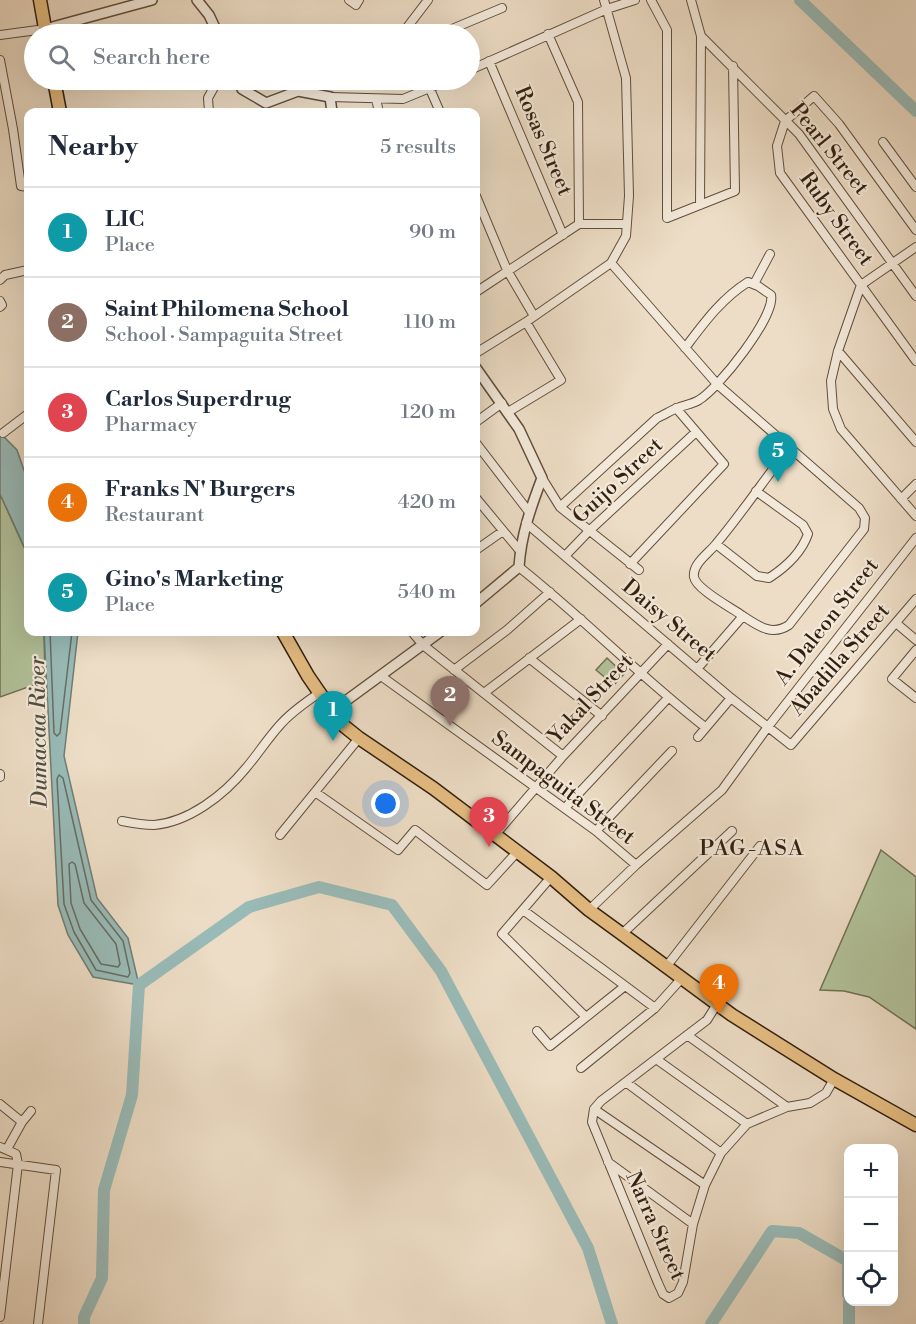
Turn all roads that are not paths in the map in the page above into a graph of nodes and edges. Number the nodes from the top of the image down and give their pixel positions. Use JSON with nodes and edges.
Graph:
{"nodes":[{"id":1,"x":40,"y":0,"type":"edge"},
{"id":2,"x":152,"y":0,"type":"edge"},
{"id":3,"x":196,"y":0,"type":"edge"},
{"id":4,"x":350,"y":0,"type":"edge"},
{"id":5,"x":359,"y":0,"type":"edge"},
{"id":6,"x":428,"y":0,"type":"edge"},
{"id":7,"x":604,"y":0,"type":"edge"},
{"id":8,"x":635,"y":0,"type":"edge"},
{"id":9,"x":651,"y":0,"type":"edge"},
{"id":10,"x":691,"y":0,"type":"edge"},
{"id":11,"x":502,"y":8,"type":"dead end"},
{"id":12,"x":607,"y":9,"type":"junction"},
{"id":13,"x":44,"y":24,"type":"edge"},
{"id":14,"x":72,"y":24,"type":"edge"},
{"id":15,"x":213,"y":24,"type":"edge"},
{"id":16,"x":410,"y":24,"type":"edge"},
{"id":17,"x":464,"y":24,"type":"edge"},
{"id":18,"x":24,"y":33,"type":"edge"},
{"id":19,"x":548,"y":34,"type":"junction"},
{"id":20,"x":0,"y":35,"type":"edge"},
{"id":21,"x":701,"y":36,"type":"junction"},
{"id":22,"x":0,"y":60,"type":"edge"},
{"id":23,"x":489,"y":61,"type":"junction"},
{"id":24,"x":480,"y":65,"type":"edge"},
{"id":25,"x":733,"y":66,"type":"junction"},
{"id":26,"x":56,"y":90,"type":"edge"},
{"id":27,"x":212,"y":90,"type":"edge"},
{"id":28,"x":244,"y":90,"type":"edge"},
{"id":29,"x":425,"y":90,"type":"edge"},
{"id":30,"x":431,"y":90,"type":"edge"},
{"id":31,"x":330,"y":97,"type":"junction"},
{"id":32,"x":375,"y":99,"type":"junction"},
{"id":33,"x":59,"y":108,"type":"edge"},
{"id":34,"x":209,"y":108,"type":"edge"},
{"id":35,"x":265,"y":108,"type":"edge"},
{"id":36,"x":331,"y":108,"type":"edge"},
{"id":37,"x":378,"y":108,"type":"edge"},
{"id":38,"x":438,"y":108,"type":"edge"},
{"id":39,"x":785,"y":121,"type":"junction"},
{"id":40,"x":884,"y":142,"type":"dead end"},
{"id":41,"x":24,"y":186,"type":"edge"},
{"id":42,"x":916,"y":187,"type":"edge"},
{"id":43,"x":700,"y":205,"type":"junction"},
{"id":44,"x":480,"y":206,"type":"edge"},
{"id":45,"x":579,"y":224,"type":"junction"},
{"id":46,"x":627,"y":224,"type":"junction"},
{"id":47,"x":916,"y":230,"type":"edge"},
{"id":48,"x":563,"y":235,"type":"junction"},
{"id":49,"x":916,"y":247,"type":"edge"},
{"id":50,"x":770,"y":254,"type":"dead end"},
{"id":51,"x":611,"y":263,"type":"junction"},
{"id":52,"x":892,"y":263,"type":"junction"},
{"id":53,"x":507,"y":270,"type":"junction"},
{"id":54,"x":24,"y":271,"type":"edge"},
{"id":55,"x":0,"y":280,"type":"edge"},
{"id":56,"x":754,"y":284,"type":"junction"},
{"id":57,"x":861,"y":285,"type":"junction"},
{"id":58,"x":480,"y":289,"type":"edge"},
{"id":59,"x":916,"y":296,"type":"edge"},
{"id":60,"x":0,"y":301,"type":"edge"},
{"id":61,"x":0,"y":307,"type":"edge"},
{"id":62,"x":534,"y":316,"type":"junction"},
{"id":63,"x":526,"y":322,"type":"junction"},
{"id":64,"x":686,"y":348,"type":"junction"},
{"id":65,"x":480,"y":351,"type":"edge"},
{"id":66,"x":838,"y":351,"type":"junction"},
{"id":67,"x":916,"y":361,"type":"edge"},
{"id":68,"x":480,"y":373,"type":"edge"},
{"id":69,"x":717,"y":384,"type":"junction"},
{"id":70,"x":502,"y":403,"type":"junction"},
{"id":71,"x":676,"y":408,"type":"junction"},
{"id":72,"x":508,"y":412,"type":"junction"},
{"id":73,"x":24,"y":417,"type":"edge"},
{"id":74,"x":480,"y":419,"type":"edge"},
{"id":75,"x":696,"y":432,"type":"junction"},
{"id":76,"x":3,"y":433,"type":"dead end"},
{"id":77,"x":916,"y":442,"type":"edge"},
{"id":78,"x":480,"y":448,"type":"edge"},
{"id":79,"x":789,"y":448,"type":"junction"},
{"id":80,"x":542,"y":478,"type":"junction"},
{"id":81,"x":916,"y":484,"type":"edge"},
{"id":82,"x":756,"y":490,"type":"junction"},
{"id":83,"x":901,"y":499,"type":"junction"},
{"id":84,"x":480,"y":503,"type":"edge"},
{"id":85,"x":560,"y":507,"type":"junction"},
{"id":86,"x":529,"y":512,"type":"junction"},
{"id":87,"x":916,"y":516,"type":"edge"},
{"id":88,"x":526,"y":523,"type":"junction"},
{"id":89,"x":503,"y":531,"type":"junction"},
{"id":90,"x":589,"y":531,"type":"junction"},
{"id":91,"x":916,"y":538,"type":"edge"},
{"id":92,"x":716,"y":544,"type":"junction"},
{"id":93,"x":480,"y":547,"type":"edge"},
{"id":94,"x":520,"y":551,"type":"junction"},
{"id":95,"x":565,"y":556,"type":"junction"},
{"id":96,"x":630,"y":564,"type":"junction"},
{"id":97,"x":519,"y":567,"type":"junction"},
{"id":98,"x":639,"y":570,"type":"dead end"},
{"id":99,"x":550,"y":592,"type":"junction"},
{"id":100,"x":916,"y":599,"type":"edge"},
{"id":101,"x":480,"y":600,"type":"edge"},
{"id":102,"x":743,"y":616,"type":"junction"},
{"id":103,"x":581,"y":619,"type":"junction"},
{"id":104,"x":896,"y":623,"type":"junction"},
{"id":105,"x":284,"y":636,"type":"edge"},
{"id":106,"x":415,"y":636,"type":"edge"},
{"id":107,"x":435,"y":636,"type":"edge"},
{"id":108,"x":916,"y":640,"type":"edge"},
{"id":109,"x":668,"y":644,"type":"junction"},
{"id":110,"x":423,"y":645,"type":"junction"},
{"id":111,"x":916,"y":650,"type":"edge"},
{"id":112,"x":529,"y":658,"type":"junction"},
{"id":113,"x":698,"y":669,"type":"junction"},
{"id":114,"x":454,"y":670,"type":"junction"},
{"id":115,"x":641,"y":672,"type":"junction"},
{"id":116,"x":381,"y":676,"type":"junction"},
{"id":117,"x":319,"y":693,"type":"junction"},
{"id":118,"x":484,"y":693,"type":"junction"},
{"id":119,"x":668,"y":698,"type":"junction"},
{"id":120,"x":731,"y":698,"type":"junction"},
{"id":121,"x":916,"y":698,"type":"edge"},
{"id":122,"x":332,"y":711,"type":"junction"},
{"id":123,"x":602,"y":716,"type":"junction"},
{"id":124,"x":705,"y":727,"type":"junction"},
{"id":125,"x":767,"y":728,"type":"junction"},
{"id":126,"x":698,"y":737,"type":"dead end"},
{"id":127,"x":359,"y":738,"type":"junction"},
{"id":128,"x":790,"y":745,"type":"joint"},
{"id":129,"x":672,"y":751,"type":"dead end"},
{"id":130,"x":563,"y":756,"type":"junction"},
{"id":131,"x":535,"y":788,"type":"junction"},
{"id":132,"x":315,"y":792,"type":"junction"},
{"id":133,"x":565,"y":808,"type":"junction"},
{"id":134,"x":122,"y":821,"type":"dead end"},
{"id":135,"x":596,"y":831,"type":"junction"},
{"id":136,"x":732,"y":831,"type":"dead end"},
{"id":137,"x":280,"y":834,"type":"dead end"},
{"id":138,"x":495,"y":835,"type":"junction"},
{"id":139,"x":760,"y":846,"type":"dead end"},
{"id":140,"x":518,"y":852,"type":"junction"},
{"id":141,"x":636,"y":865,"type":"junction"},
{"id":142,"x":551,"y":877,"type":"junction"},
{"id":143,"x":523,"y":910,"type":"junction"},
{"id":144,"x":589,"y":910,"type":"junction"},
{"id":145,"x":622,"y":934,"type":"junction"},
{"id":146,"x":666,"y":967,"type":"junction"},
{"id":147,"x":682,"y":978,"type":"junction"},
{"id":148,"x":625,"y":986,"type":"junction"},
{"id":149,"x":717,"y":1004,"type":"junction"},
{"id":150,"x":656,"y":1008,"type":"junction"},
{"id":151,"x":586,"y":1017,"type":"junction"},
{"id":152,"x":537,"y":1031,"type":"dead end"},
{"id":153,"x":687,"y":1035,"type":"junction"},
{"id":154,"x":656,"y":1059,"type":"junction"},
{"id":155,"x":581,"y":1068,"type":"dead end"},
{"id":156,"x":834,"y":1080,"type":"junction"},
{"id":157,"x":627,"y":1083,"type":"junction"},
{"id":158,"x":0,"y":1104,"type":"edge"},
{"id":159,"x":787,"y":1107,"type":"junction"},
{"id":160,"x":594,"y":1109,"type":"junction"},
{"id":161,"x":31,"y":1111,"type":"dead end"},
{"id":162,"x":22,"y":1122,"type":"junction"},
{"id":163,"x":747,"y":1124,"type":"junction"},
{"id":164,"x":916,"y":1125,"type":"edge"},
{"id":165,"x":3,"y":1148,"type":"edge"},
{"id":166,"x":721,"y":1153,"type":"junction"},
{"id":167,"x":607,"y":1161,"type":"junction"},
{"id":168,"x":0,"y":1162,"type":"edge"},
{"id":169,"x":18,"y":1164,"type":"junction"},
{"id":170,"x":705,"y":1185,"type":"junction"},
{"id":171,"x":693,"y":1224,"type":"junction"},
{"id":172,"x":1,"y":1297,"type":"edge"},
{"id":173,"x":0,"y":1317,"type":"edge"},
{"id":174,"x":38,"y":1324,"type":"edge"}],
"edges":[{"from":1,"to":13,"type":"main road"},
{"from":2,"to":14,"type":"street"},
{"from":3,"to":15,"type":"street"},
{"from":4,"to":5,"type":"street"},
{"from":6,"to":16,"type":"street"},
{"from":7,"to":12,"type":"street"},
{"from":8,"to":12,"type":"street"},
{"from":9,"to":43,"type":"street"},
{"from":10,"to":21,"type":"street"},
{"from":11,"to":17,"type":"street"},
{"from":12,"to":19,"type":"street"},
{"from":12,"to":46,"type":"street"},
{"from":18,"to":20,"type":"street"},
{"from":19,"to":23,"type":"street"},
{"from":19,"to":45,"type":"street"},
{"from":21,"to":25,"type":"street","name":"Pearl Street"},
{"from":21,"to":43,"type":"street"},
{"from":22,"to":41,"type":"street"},
{"from":23,"to":24,"type":"street"},
{"from":23,"to":48,"type":"street","name":"Rosas Street"},
{"from":25,"to":39,"type":"street","name":"Pearl Street"},
{"from":25,"to":43,"type":"street"},
{"from":26,"to":33,"type":"main road"},
{"from":27,"to":34,"type":"street"},
{"from":28,"to":35,"type":"street"},
{"from":29,"to":32,"type":"street"},
{"from":30,"to":38,"type":"street"},
{"from":31,"to":32,"type":"street"},
{"from":31,"to":35,"type":"street"},
{"from":31,"to":36,"type":"street"},
{"from":32,"to":37,"type":"street"},
{"from":39,"to":47,"type":"street"},
{"from":39,"to":52,"type":"street","name":"Pearl Street"},
{"from":39,"to":57,"type":"street","name":"Ruby Street"},
{"from":40,"to":42,"type":"street"},
{"from":44,"to":53,"type":"street"},
{"from":45,"to":46,"type":"street"},
{"from":45,"to":48,"type":"street"},
{"from":46,"to":51,"type":"street"},
{"from":48,"to":53,"type":"street"},
{"from":49,"to":52,"type":"street"},
{"from":50,"to":56,"type":"street"},
{"from":51,"to":62,"type":"street"},
{"from":51,"to":64,"type":"street"},
{"from":52,"to":57,"type":"street"},
{"from":52,"to":59,"type":"street","name":"Pearl Street"},
{"from":53,"to":58,"type":"street"},
{"from":53,"to":62,"type":"street"},
{"from":54,"to":55,"type":"street"},
{"from":56,"to":64,"type":"street"},
{"from":56,"to":69,"type":"street"},
{"from":57,"to":66,"type":"street"},
{"from":57,"to":67,"type":"street","name":"Ruby Street"},
{"from":60,"to":61,"type":"street"},
{"from":62,"to":63,"type":"street"},
{"from":63,"to":65,"type":"street"},
{"from":63,"to":72,"type":"street"},
{"from":64,"to":69,"type":"street"},
{"from":66,"to":77,"type":"street"},
{"from":66,"to":83,"type":"street"},
{"from":68,"to":70,"type":"street"},
{"from":69,"to":71,"type":"street"},
{"from":69,"to":79,"type":"street"},
{"from":70,"to":72,"type":"street"},
{"from":70,"to":74,"type":"street"},
{"from":71,"to":75,"type":"street"},
{"from":71,"to":85,"type":"street"},
{"from":72,"to":80,"type":"street"},
{"from":73,"to":76,"type":"street"},
{"from":75,"to":90,"type":"street","name":"Guijo Street"},
{"from":75,"to":96,"type":"street"},
{"from":78,"to":86,"type":"street"},
{"from":79,"to":82,"type":"street"},
{"from":79,"to":102,"type":"street"},
{"from":80,"to":85,"type":"street"},
{"from":80,"to":86,"type":"street"},
{"from":81,"to":83,"type":"street"},
{"from":82,"to":92,"type":"street"},
{"from":82,"to":92,"type":"street"},
{"from":83,"to":87,"type":"street"},
{"from":84,"to":89,"type":"street"},
{"from":85,"to":90,"type":"street"},
{"from":86,"to":88,"type":"street"},
{"from":88,"to":94,"type":"street"},
{"from":88,"to":95,"type":"street","name":"Daisy Street"},
{"from":89,"to":93,"type":"street"},
{"from":89,"to":94,"type":"street"},
{"from":90,"to":95,"type":"street","name":"Guijo Street"},
{"from":90,"to":96,"type":"street"},
{"from":91,"to":125,"type":"street","name":"A. Daleon Street"},
{"from":92,"to":102,"type":"street"},
{"from":94,"to":97,"type":"street"},
{"from":95,"to":109,"type":"street","name":"Daisy Street"},
{"from":96,"to":98,"type":"street"},
{"from":97,"to":99,"type":"street"},
{"from":97,"to":101,"type":"street"},
{"from":99,"to":103,"type":"street"},
{"from":99,"to":114,"type":"street"},
{"from":100,"to":104,"type":"street","name":"Abadilla Street"},
{"from":102,"to":113,"type":"street"},
{"from":103,"to":112,"type":"street"},
{"from":103,"to":115,"type":"street"},
{"from":104,"to":108,"type":"street"},
{"from":104,"to":128,"type":"street","name":"Abadilla Street"},
{"from":105,"to":117,"type":"main road"},
{"from":106,"to":110,"type":"street"},
{"from":107,"to":110,"type":"street"},
{"from":109,"to":113,"type":"street","name":"Daisy Street"},
{"from":109,"to":115,"type":"street","name":"Yakal Street"},
{"from":110,"to":114,"type":"street"},
{"from":110,"to":116,"type":"street"},
{"from":111,"to":121,"type":"street"},
{"from":112,"to":118,"type":"street"},
{"from":112,"to":123,"type":"street"},
{"from":113,"to":120,"type":"street","name":"Daisy Street"},
{"from":114,"to":118,"type":"street"},
{"from":115,"to":119,"type":"street"},
{"from":115,"to":123,"type":"street","name":"Yakal Street"},
{"from":116,"to":122,"type":"street"},
{"from":116,"to":131,"type":"street","name":"Sampaguita Street"},
{"from":117,"to":122,"type":"main road"},
{"from":117,"to":134,"type":"street"},
{"from":118,"to":130,"type":"street"},
{"from":119,"to":124,"type":"street"},
{"from":119,"to":133,"type":"street"},
{"from":120,"to":124,"type":"street"},
{"from":120,"to":125,"type":"street","name":"Daisy Street"},
{"from":122,"to":127,"type":"main road"},
{"from":123,"to":130,"type":"street","name":"Yakal Street"},
{"from":124,"to":126,"type":"street"},
{"from":125,"to":128,"type":"street","name":"Daisy Street"},
{"from":125,"to":141,"type":"street","name":"A. Daleon Street"},
{"from":127,"to":132,"type":"street"},
{"from":127,"to":138,"type":"main road"},
{"from":129,"to":135,"type":"street"},
{"from":130,"to":131,"type":"street","name":"Yakal Street"},
{"from":131,"to":133,"type":"street","name":"Sampaguita Street"},
{"from":131,"to":138,"type":"street","name":"Yakal Street"},
{"from":132,"to":137,"type":"street"},
{"from":132,"to":140,"type":"street"},
{"from":133,"to":135,"type":"street","name":"Sampaguita Street"},
{"from":135,"to":141,"type":"street","name":"Sampaguita Street"},
{"from":136,"to":145,"type":"street"},
{"from":138,"to":140,"type":"main road"},
{"from":139,"to":146,"type":"street"},
{"from":140,"to":142,"type":"main road"},
{"from":141,"to":144,"type":"street","name":"A. Daleon Street"},
{"from":142,"to":143,"type":"street"},
{"from":142,"to":144,"type":"main road"},
{"from":143,"to":148,"type":"street"},
{"from":143,"to":151,"type":"street"},
{"from":144,"to":145,"type":"main road"},
{"from":145,"to":146,"type":"main road"},
{"from":146,"to":147,"type":"main road"},
{"from":147,"to":149,"type":"main road"},
{"from":147,"to":150,"type":"street"},
{"from":148,"to":150,"type":"street"},
{"from":148,"to":151,"type":"street"},
{"from":149,"to":153,"type":"street"},
{"from":149,"to":156,"type":"main road"},
{"from":150,"to":155,"type":"street"},
{"from":151,"to":152,"type":"street"},
{"from":153,"to":154,"type":"street"},
{"from":153,"to":159,"type":"street"},
{"from":154,"to":157,"type":"street"},
{"from":154,"to":163,"type":"street"},
{"from":156,"to":159,"type":"street","name":"Narra Street"},
{"from":156,"to":164,"type":"main road"},
{"from":157,"to":160,"type":"street"},
{"from":157,"to":166,"type":"street"},
{"from":158,"to":162,"type":"street"},
{"from":159,"to":163,"type":"street","name":"Narra Street"},
{"from":160,"to":167,"type":"street","name":"Narra Street"},
{"from":160,"to":170,"type":"street"},
{"from":161,"to":162,"type":"street"},
{"from":162,"to":165,"type":"street"},
{"from":163,"to":166,"type":"street","name":"Narra Street"},
{"from":165,"to":169,"type":"street"},
{"from":166,"to":170,"type":"street","name":"Narra Street"},
{"from":167,"to":171,"type":"street"},
{"from":167,"to":171,"type":"street","name":"Narra Street"},
{"from":168,"to":169,"type":"street"},
{"from":169,"to":172,"type":"street"},
{"from":169,"to":174,"type":"street"},
{"from":170,"to":171,"type":"street","name":"Narra Street"},
{"from":172,"to":173,"type":"street"}]}
